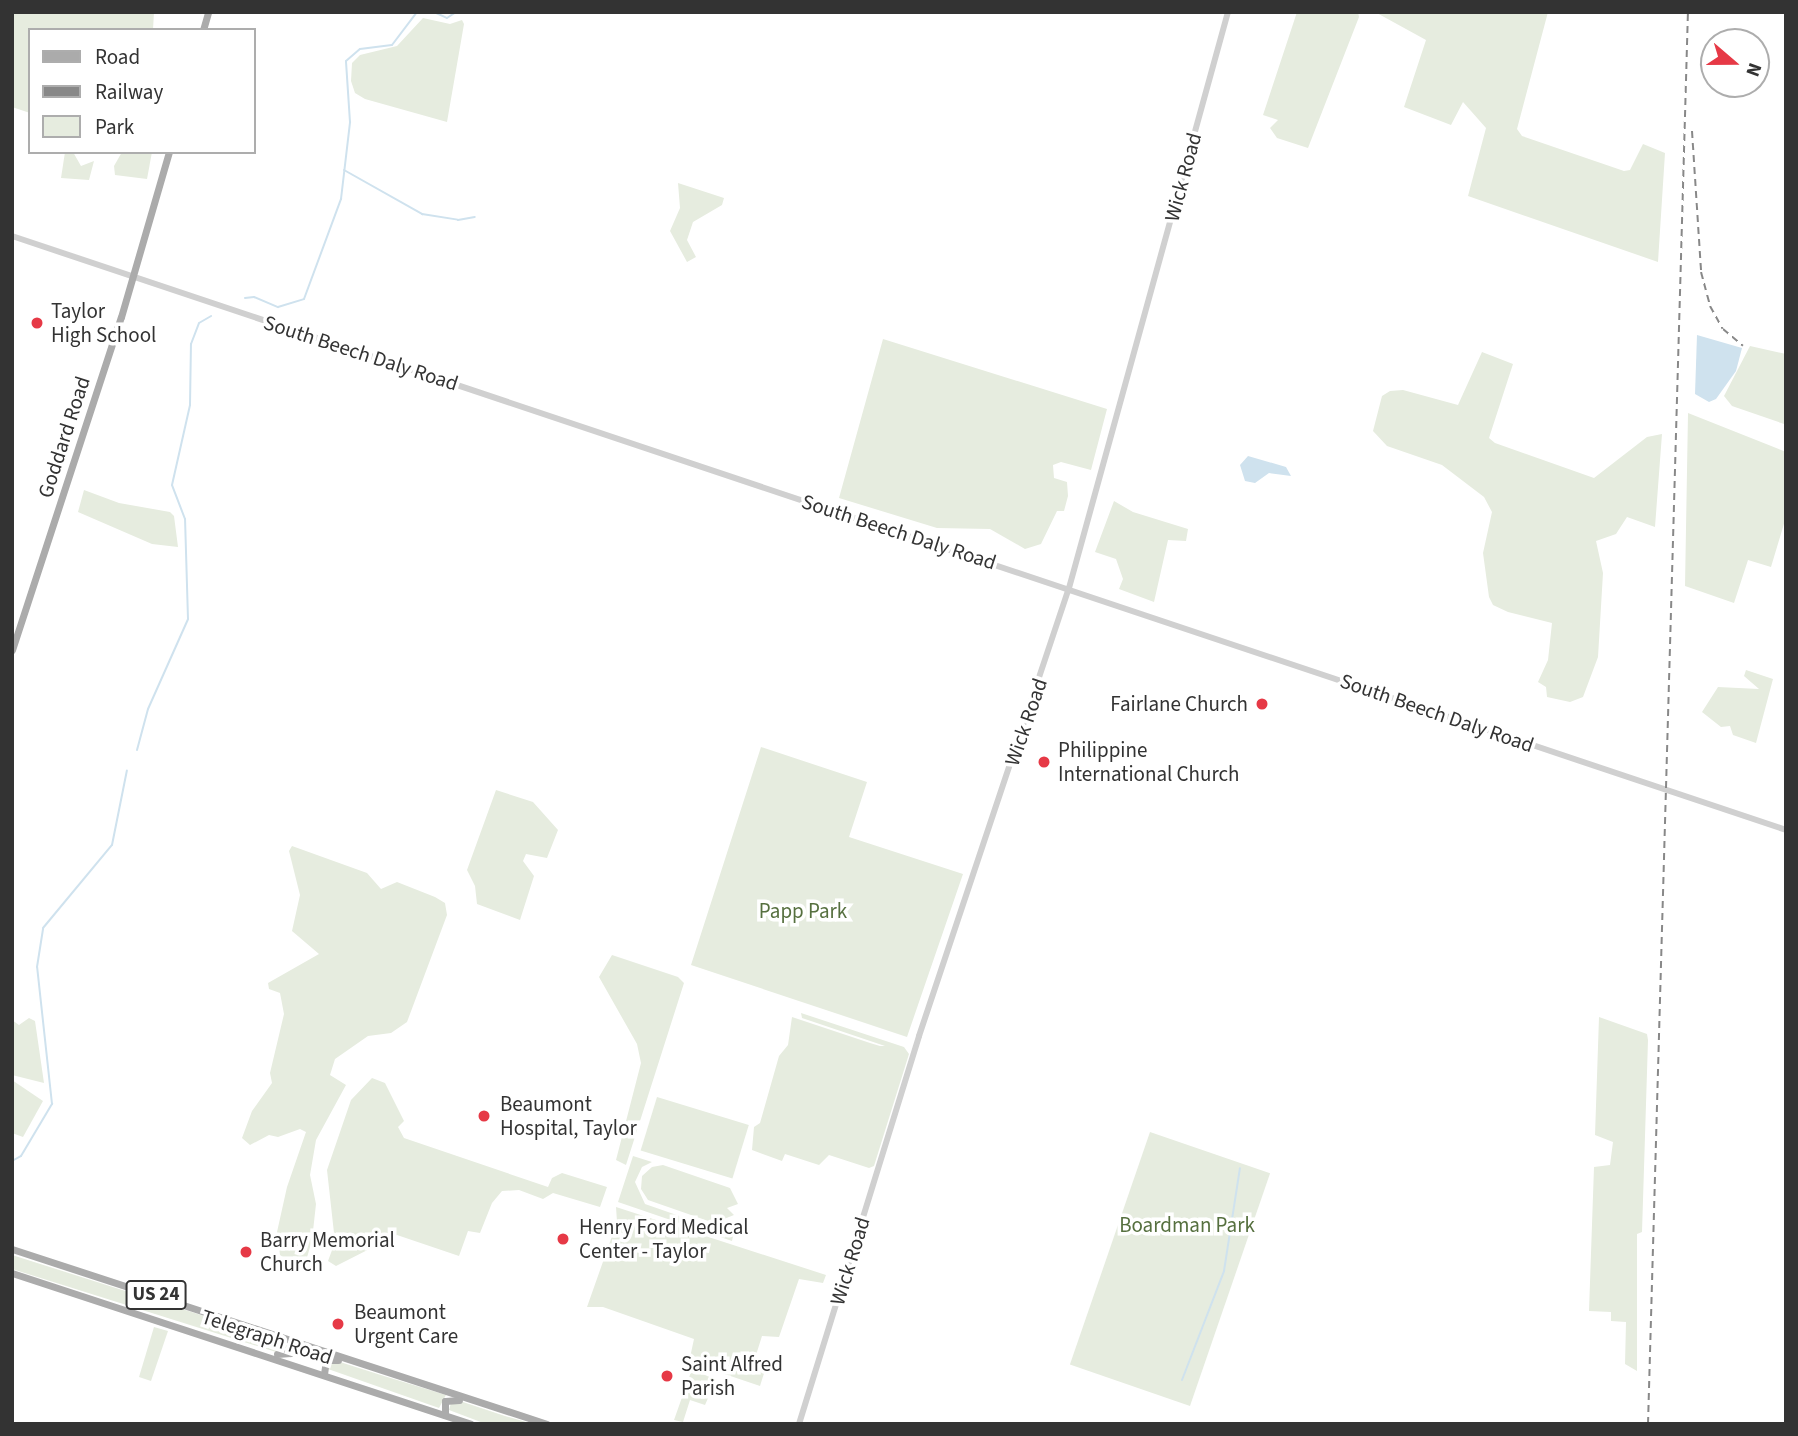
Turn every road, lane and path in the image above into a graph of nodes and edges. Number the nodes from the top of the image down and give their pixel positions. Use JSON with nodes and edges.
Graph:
{"nodes":[{"id":1,"x":1228,"y":12,"type":"edge"},
{"id":2,"x":168,"y":154,"type":"edge"},
{"id":3,"x":12,"y":236,"type":"edge"},
{"id":4,"x":133,"y":276,"type":"junction"},
{"id":5,"x":1069,"y":589,"type":"junction"},
{"id":6,"x":12,"y":650,"type":"edge"},
{"id":7,"x":1786,"y":830,"type":"edge"},
{"id":8,"x":12,"y":1251,"type":"edge"},
{"id":9,"x":12,"y":1273,"type":"edge"},
{"id":10,"x":206,"y":1335,"type":"junction"},
{"id":11,"x":295,"y":1341,"type":"junction"},
{"id":12,"x":324,"y":1374,"type":"junction"},
{"id":13,"x":399,"y":1375,"type":"junction"},
{"id":14,"x":445,"y":1415,"type":"junction"},
{"id":15,"x":533,"y":1419,"type":"junction"},
{"id":16,"x":471,"y":1424,"type":"edge"},
{"id":17,"x":547,"y":1424,"type":"edge"},
{"id":18,"x":799,"y":1424,"type":"edge"}],
"edges":[{"from":1,"to":5,"type":"street","name":"Wick Road"},
{"from":2,"to":4,"type":"main road","name":"Goddard Road"},
{"from":3,"to":4,"type":"street","name":"South Beech Daly Road"},
{"from":4,"to":5,"type":"street","name":"South Beech Daly Road"},
{"from":4,"to":6,"type":"main road","name":"Goddard Road"},
{"from":5,"to":7,"type":"street","name":"South Beech Daly Road"},
{"from":5,"to":18,"type":"street","name":"Wick Road"},
{"from":8,"to":11,"type":"main road","name":"Telegraph Road","number":"US 24"},
{"from":9,"to":10,"type":"main road","name":"Telegraph Road","number":"US 24"},
{"from":10,"to":11,"type":"main road"},
{"from":10,"to":12,"type":"main road","name":"Telegraph Road","number":"US 24"},
{"from":11,"to":13,"type":"main road","name":"Telegraph Road","number":"US 24"},
{"from":12,"to":13,"type":"main road"},
{"from":12,"to":14,"type":"main road","name":"Telegraph Road","number":"US 24"},
{"from":13,"to":15,"type":"main road","name":"Telegraph Road","number":"US 24"},
{"from":14,"to":15,"type":"main road"},
{"from":14,"to":16,"type":"main road","name":"Telegraph Road","number":"US 24"},
{"from":15,"to":17,"type":"main road","name":"Telegraph Road","number":"US 24"}]}
